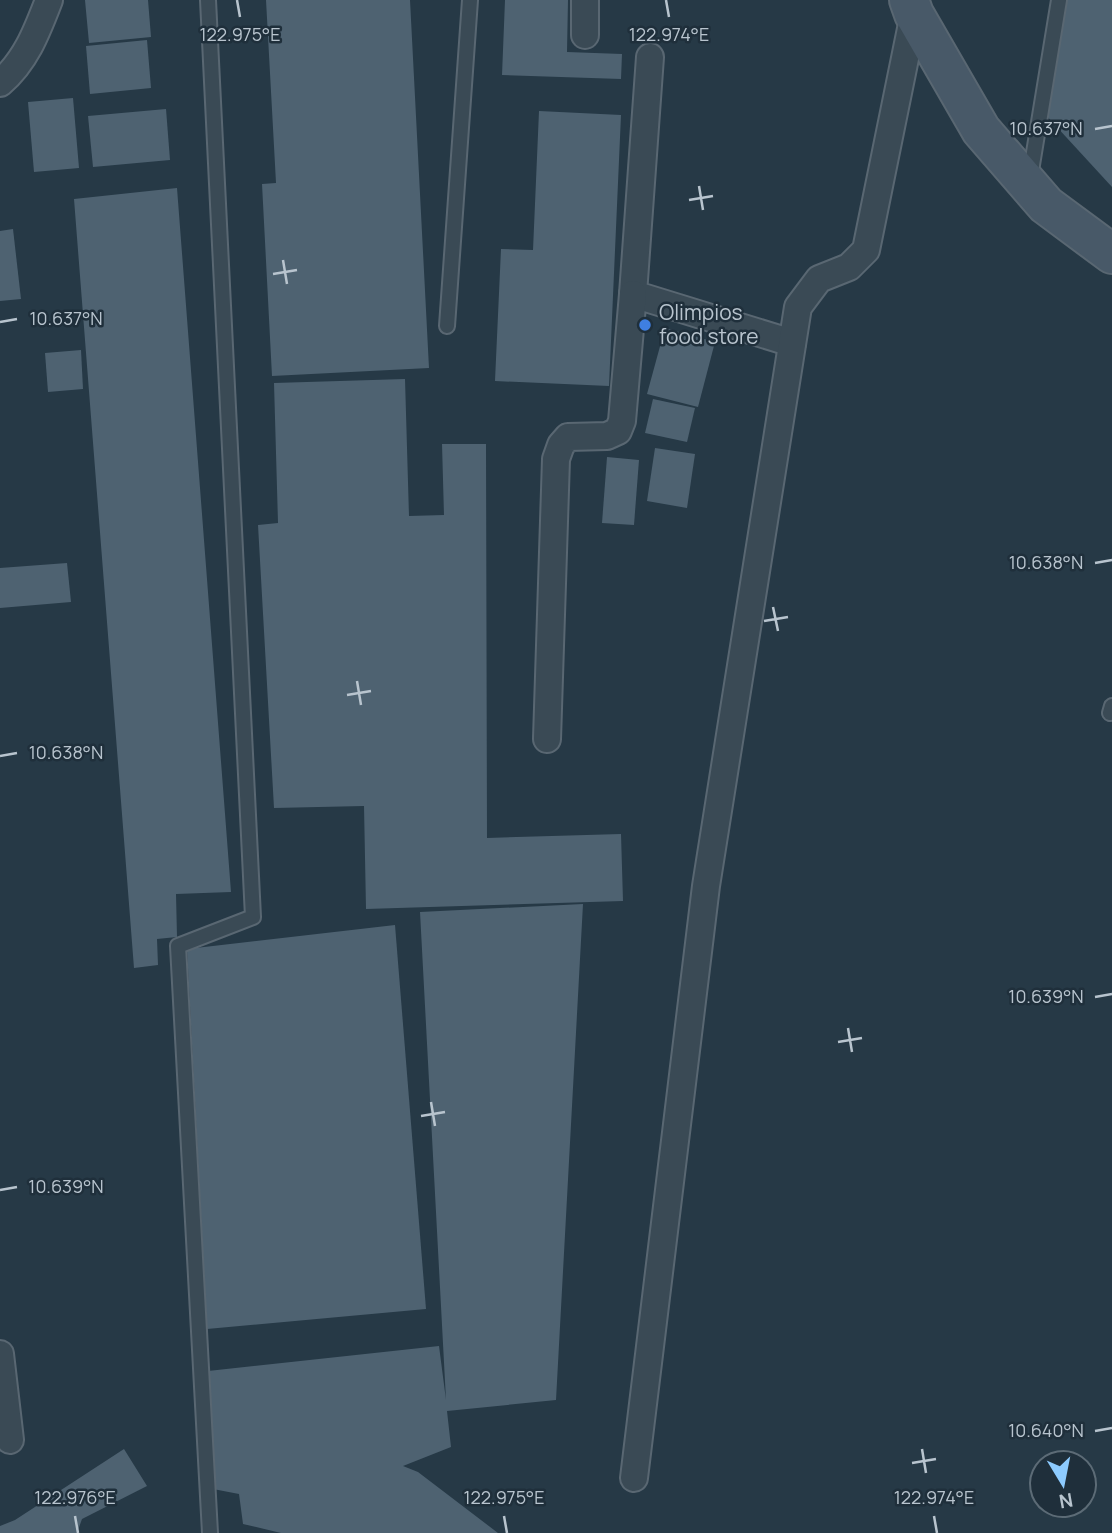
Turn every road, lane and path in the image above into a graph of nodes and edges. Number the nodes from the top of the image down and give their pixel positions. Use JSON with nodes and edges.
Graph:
{"nodes":[{"id":1,"x":49,"y":0,"type":"edge"},
{"id":2,"x":208,"y":0,"type":"edge"},
{"id":3,"x":470,"y":0,"type":"edge"},
{"id":4,"x":585,"y":0,"type":"edge"},
{"id":5,"x":1059,"y":0,"type":"edge"},
{"id":6,"x":911,"y":7,"type":"edge"},
{"id":7,"x":586,"y":35,"type":"dead end"},
{"id":8,"x":650,"y":57,"type":"dead end"},
{"id":9,"x":0,"y":83,"type":"edge"},
{"id":10,"x":1029,"y":185,"type":"junction"},
{"id":11,"x":1112,"y":254,"type":"edge"},
{"id":12,"x":633,"y":294,"type":"junction"},
{"id":13,"x":447,"y":327,"type":"dead end"},
{"id":14,"x":792,"y":343,"type":"junction"},
{"id":15,"x":547,"y":739,"type":"dead end"},
{"id":16,"x":0,"y":1354,"type":"edge"},
{"id":17,"x":10,"y":1440,"type":"dead end"},
{"id":18,"x":634,"y":1479,"type":"dead end"},
{"id":19,"x":211,"y":1533,"type":"edge"}],
"edges":[{"from":1,"to":9,"type":"street"},
{"from":2,"to":19,"type":"lane"},
{"from":3,"to":13,"type":"lane"},
{"from":4,"to":7,"type":"street"},
{"from":5,"to":10,"type":"lane"},
{"from":6,"to":10,"type":"main road"},
{"from":6,"to":14,"type":"street"},
{"from":8,"to":12,"type":"street"},
{"from":10,"to":11,"type":"main road"},
{"from":12,"to":14,"type":"street"},
{"from":12,"to":15,"type":"street"},
{"from":14,"to":18,"type":"street"},
{"from":16,"to":17,"type":"street"}]}
